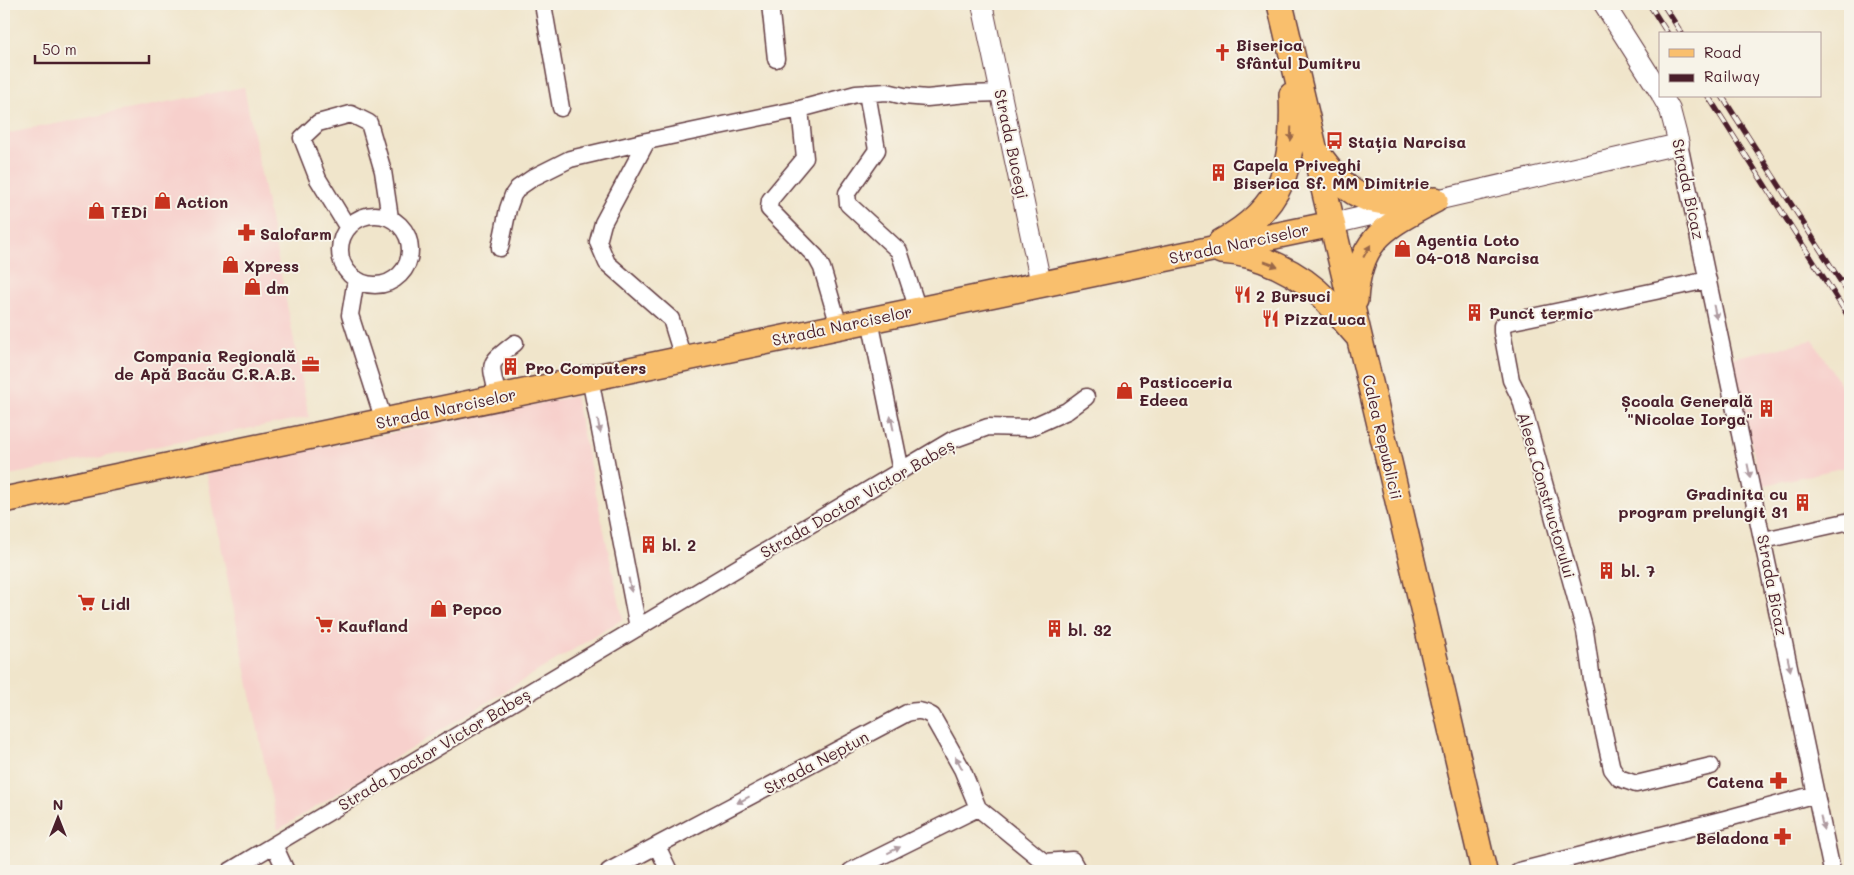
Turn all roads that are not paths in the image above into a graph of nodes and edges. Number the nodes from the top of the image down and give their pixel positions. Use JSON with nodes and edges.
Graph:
{"nodes":[{"id":1,"x":543,"y":4,"type":"edge"},
{"id":2,"x":770,"y":4,"type":"edge"},
{"id":3,"x":982,"y":4,"type":"edge"},
{"id":4,"x":1280,"y":4,"type":"edge"},
{"id":5,"x":1604,"y":4,"type":"edge"},
{"id":6,"x":1291,"y":50,"type":"junction"},
{"id":7,"x":776,"y":59,"type":"dead end"},
{"id":8,"x":1659,"y":90,"type":"edge"},
{"id":9,"x":867,"y":93,"type":"junction"},
{"id":10,"x":1001,"y":93,"type":"junction"},
{"id":11,"x":1663,"y":98,"type":"edge"},
{"id":12,"x":561,"y":108,"type":"dead end"},
{"id":13,"x":800,"y":109,"type":"junction"},
{"id":14,"x":647,"y":141,"type":"junction"},
{"id":15,"x":1679,"y":144,"type":"junction"},
{"id":16,"x":1315,"y":150,"type":"junction"},
{"id":17,"x":1435,"y":200,"type":"junction"},
{"id":18,"x":390,"y":218,"type":"junction"},
{"id":19,"x":1332,"y":224,"type":"junction"},
{"id":20,"x":348,"y":228,"type":"junction"},
{"id":21,"x":500,"y":248,"type":"dead end"},
{"id":22,"x":1206,"y":250,"type":"junction"},
{"id":23,"x":356,"y":279,"type":"junction"},
{"id":24,"x":1708,"y":280,"type":"junction"},
{"id":25,"x":1042,"y":284,"type":"junction"},
{"id":26,"x":918,"y":310,"type":"junction"},
{"id":27,"x":1354,"y":314,"type":"junction"},
{"id":28,"x":870,"y":320,"type":"junction"},
{"id":29,"x":839,"y":326,"type":"junction"},
{"id":30,"x":1359,"y":338,"type":"junction"},
{"id":31,"x":515,"y":342,"type":"dead end"},
{"id":32,"x":683,"y":358,"type":"junction"},
{"id":33,"x":590,"y":378,"type":"junction"},
{"id":34,"x":498,"y":397,"type":"junction"},
{"id":35,"x":1086,"y":397,"type":"dead end"},
{"id":36,"x":384,"y":420,"type":"junction"},
{"id":37,"x":901,"y":470,"type":"junction"},
{"id":38,"x":4,"y":500,"type":"edge"},
{"id":39,"x":1850,"y":521,"type":"edge"},
{"id":40,"x":1764,"y":540,"type":"junction"},
{"id":41,"x":638,"y":628,"type":"junction"},
{"id":42,"x":1711,"y":766,"type":"dead end"},
{"id":43,"x":1816,"y":794,"type":"junction"},
{"id":44,"x":978,"y":808,"type":"junction"},
{"id":45,"x":274,"y":845,"type":"junction"},
{"id":46,"x":656,"y":846,"type":"junction"},
{"id":47,"x":230,"y":871,"type":"edge"},
{"id":48,"x":286,"y":871,"type":"edge"},
{"id":49,"x":609,"y":871,"type":"edge"},
{"id":50,"x":669,"y":871,"type":"edge"},
{"id":51,"x":851,"y":871,"type":"edge"},
{"id":52,"x":1078,"y":871,"type":"edge"},
{"id":53,"x":1484,"y":871,"type":"edge"},
{"id":54,"x":1519,"y":871,"type":"edge"},
{"id":55,"x":1832,"y":871,"type":"edge"}],
"edges":[{"from":1,"to":12,"type":"street"},
{"from":2,"to":7,"type":"street"},
{"from":3,"to":10,"type":"street","name":"Strada Bucegi"},
{"from":4,"to":6,"type":"main road","name":"Calea Republicii"},
{"from":5,"to":8,"type":"street"},
{"from":6,"to":16,"type":"main road","name":"Calea Republicii"},
{"from":6,"to":22,"type":"main road","one_way":true},
{"from":9,"to":10,"type":"street"},
{"from":9,"to":13,"type":"street"},
{"from":9,"to":26,"type":"street"},
{"from":10,"to":25,"type":"street","name":"Strada Bucegi"},
{"from":11,"to":15,"type":"street","name":"Strada Bicaz"},
{"from":13,"to":14,"type":"street"},
{"from":13,"to":29,"type":"street"},
{"from":14,"to":21,"type":"street"},
{"from":14,"to":32,"type":"street"},
{"from":15,"to":17,"type":"street","name":"Strada Narciselor"},
{"from":15,"to":24,"type":"street","name":"Strada Bicaz"},
{"from":16,"to":17,"type":"main road"},
{"from":16,"to":19,"type":"main road","name":"Calea Republicii"},
{"from":17,"to":19,"type":"street","name":"Strada Narciselor"},
{"from":27,"to":17,"type":"main road","one_way":true},
{"from":18,"to":20,"type":"street"},
{"from":18,"to":20,"type":"street"},
{"from":18,"to":23,"type":"street"},
{"from":19,"to":22,"type":"main road","name":"Strada Narciselor"},
{"from":19,"to":27,"type":"main road","name":"Calea Republicii"},
{"from":20,"to":23,"type":"street"},
{"from":22,"to":25,"type":"main road","name":"Strada Narciselor"},
{"from":22,"to":30,"type":"main road","one_way":true},
{"from":23,"to":36,"type":"street"},
{"from":24,"to":40,"type":"street","name":"Strada Bicaz","one_way":true},
{"from":24,"to":42,"type":"street","name":"Aleea Constructorului"},
{"from":25,"to":26,"type":"main road","name":"Strada Narciselor"},
{"from":26,"to":28,"type":"main road","name":"Strada Narciselor"},
{"from":27,"to":30,"type":"main road","name":"Calea Republicii"},
{"from":28,"to":29,"type":"main road","name":"Strada Narciselor"},
{"from":37,"to":28,"type":"street","one_way":true},
{"from":29,"to":32,"type":"main road","name":"Strada Narciselor"},
{"from":30,"to":53,"type":"main road","name":"Calea Republicii"},
{"from":31,"to":34,"type":"street"},
{"from":32,"to":33,"type":"main road","name":"Strada Narciselor"},
{"from":33,"to":34,"type":"main road","name":"Strada Narciselor"},
{"from":33,"to":41,"type":"street","one_way":true},
{"from":34,"to":36,"type":"main road","name":"Strada Narciselor"},
{"from":35,"to":37,"type":"street","name":"Strada Doctor Victor Babeș"},
{"from":36,"to":38,"type":"main road","name":"Strada Narciselor"},
{"from":37,"to":41,"type":"street","name":"Strada Doctor Victor Babeș"},
{"from":39,"to":40,"type":"street"},
{"from":40,"to":43,"type":"street","name":"Strada Bicaz","one_way":true},
{"from":41,"to":45,"type":"street","name":"Strada Doctor Victor Babeș"},
{"from":43,"to":54,"type":"street"},
{"from":43,"to":55,"type":"street","name":"Strada Bicaz","one_way":true},
{"from":44,"to":46,"type":"street","name":"Strada Neptun","one_way":true},
{"from":51,"to":44,"type":"street","one_way":true},
{"from":44,"to":52,"type":"street"},
{"from":45,"to":47,"type":"street","name":"Strada Doctor Victor Babeș"},
{"from":45,"to":48,"type":"street"},
{"from":46,"to":49,"type":"street","name":"Strada Neptun"},
{"from":46,"to":50,"type":"street"}]}
